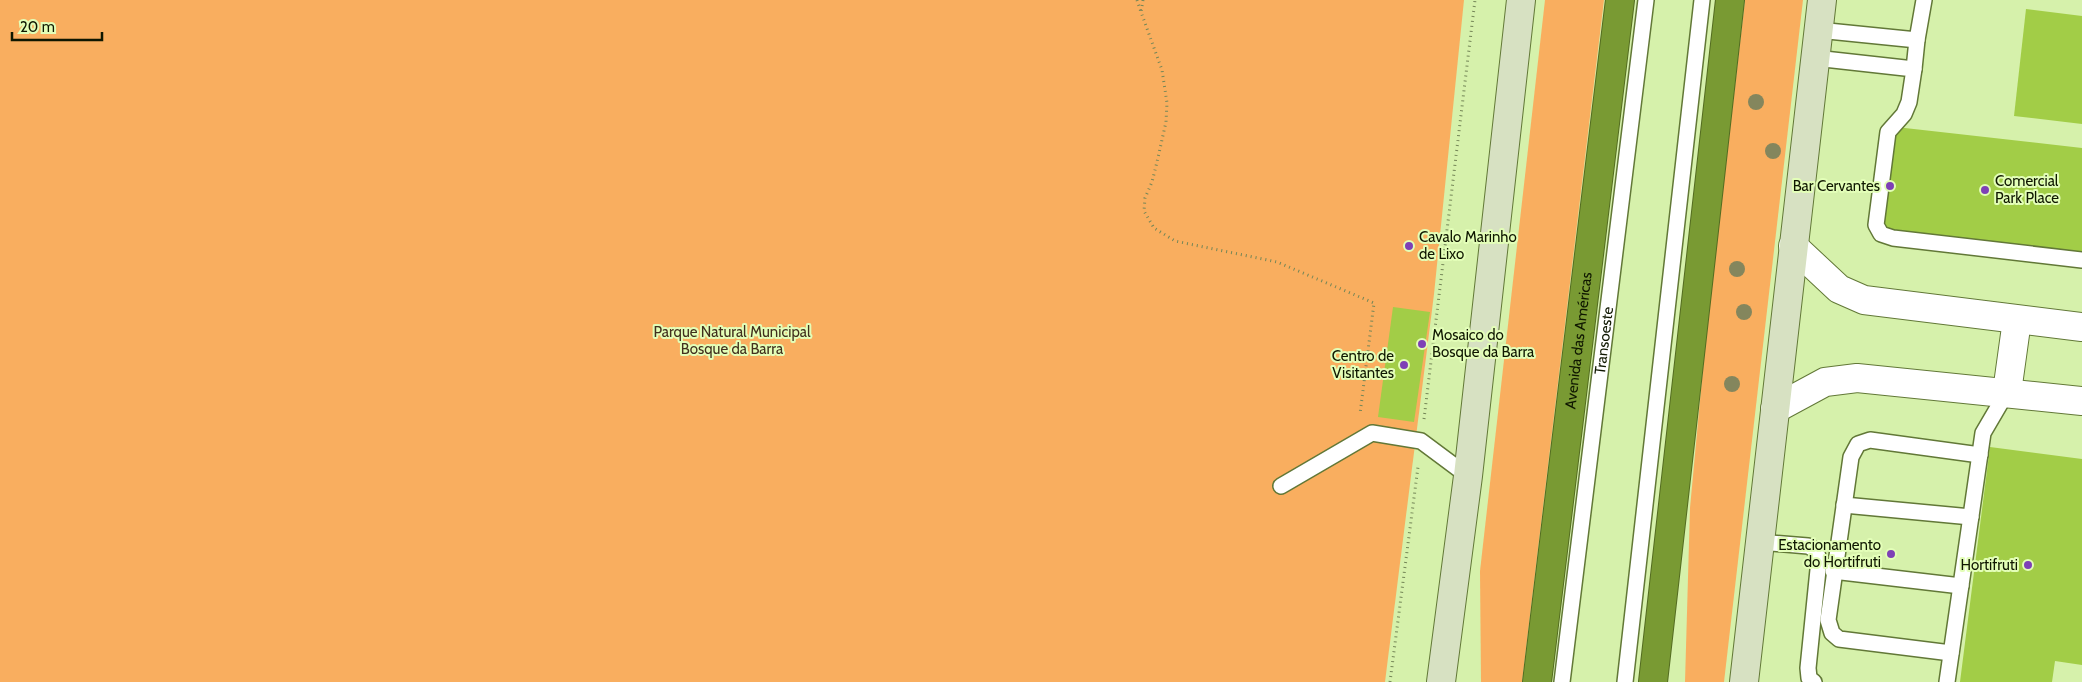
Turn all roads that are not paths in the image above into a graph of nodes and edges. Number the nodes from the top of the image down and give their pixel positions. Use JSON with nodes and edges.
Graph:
{"nodes":[{"id":1,"x":1522,"y":0,"type":"edge"},
{"id":2,"x":1620,"y":0,"type":"edge"},
{"id":3,"x":1646,"y":0,"type":"edge"},
{"id":4,"x":1702,"y":0,"type":"edge"},
{"id":5,"x":1730,"y":0,"type":"edge"},
{"id":6,"x":1822,"y":0,"type":"edge"},
{"id":7,"x":1924,"y":0,"type":"edge"},
{"id":8,"x":1818,"y":30,"type":"junction"},
{"id":9,"x":1917,"y":40,"type":"junction"},
{"id":10,"x":1815,"y":58,"type":"junction"},
{"id":11,"x":1914,"y":69,"type":"junction"},
{"id":12,"x":1793,"y":246,"type":"junction"},
{"id":13,"x":2082,"y":260,"type":"edge"},
{"id":14,"x":2017,"y":320,"type":"junction"},
{"id":15,"x":2082,"y":327,"type":"edge"},
{"id":16,"x":2007,"y":392,"type":"junction"},
{"id":17,"x":2082,"y":401,"type":"edge"},
{"id":18,"x":1775,"y":409,"type":"junction"},
{"id":19,"x":1980,"y":455,"type":"junction"},
{"id":20,"x":1468,"y":476,"type":"junction"},
{"id":21,"x":1281,"y":486,"type":"dead end"},
{"id":22,"x":1844,"y":505,"type":"junction"},
{"id":23,"x":1971,"y":517,"type":"junction"},
{"id":24,"x":1759,"y":542,"type":"junction"},
{"id":25,"x":1833,"y":571,"type":"junction"},
{"id":26,"x":1961,"y":586,"type":"junction"},
{"id":27,"x":1657,"y":641,"type":"junction"},
{"id":28,"x":1951,"y":652,"type":"junction"},
{"id":29,"x":1441,"y":682,"type":"edge"},
{"id":30,"x":1537,"y":682,"type":"edge"},
{"id":31,"x":1562,"y":682,"type":"edge"},
{"id":32,"x":1625,"y":682,"type":"edge"},
{"id":33,"x":1653,"y":682,"type":"edge"},
{"id":34,"x":1664,"y":682,"type":"edge"},
{"id":35,"x":1744,"y":682,"type":"edge"},
{"id":36,"x":1814,"y":682,"type":"edge"},
{"id":37,"x":1947,"y":682,"type":"edge"}],
"edges":[{"from":1,"to":20,"type":"main road"},
{"from":2,"to":30,"type":"highway","name":"Avenida das Américas"},
{"from":3,"to":31,"type":"lane","name":"Transoeste"},
{"from":4,"to":32,"type":"lane"},
{"from":5,"to":27,"type":"highway"},
{"from":6,"to":8,"type":"main road"},
{"from":7,"to":9,"type":"lane"},
{"from":8,"to":9,"type":"lane"},
{"from":8,"to":10,"type":"main road"},
{"from":9,"to":11,"type":"lane"},
{"from":10,"to":11,"type":"lane"},
{"from":10,"to":12,"type":"main road"},
{"from":11,"to":13,"type":"lane"},
{"from":12,"to":14,"type":"street"},
{"from":12,"to":18,"type":"main road"},
{"from":14,"to":15,"type":"street"},
{"from":14,"to":16,"type":"street"},
{"from":16,"to":17,"type":"street"},
{"from":16,"to":18,"type":"street"},
{"from":16,"to":19,"type":"lane"},
{"from":18,"to":24,"type":"main road"},
{"from":19,"to":22,"type":"lane"},
{"from":19,"to":23,"type":"lane"},
{"from":20,"to":21,"type":"lane"},
{"from":20,"to":29,"type":"main road"},
{"from":22,"to":23,"type":"lane"},
{"from":22,"to":25,"type":"lane"},
{"from":23,"to":26,"type":"lane"},
{"from":24,"to":35,"type":"main road"},
{"from":24,"to":36,"type":"lane"},
{"from":25,"to":26,"type":"lane"},
{"from":25,"to":28,"type":"lane"},
{"from":26,"to":28,"type":"lane"},
{"from":27,"to":33,"type":"highway"},
{"from":27,"to":34,"type":"highway"},
{"from":28,"to":37,"type":"lane"}]}
